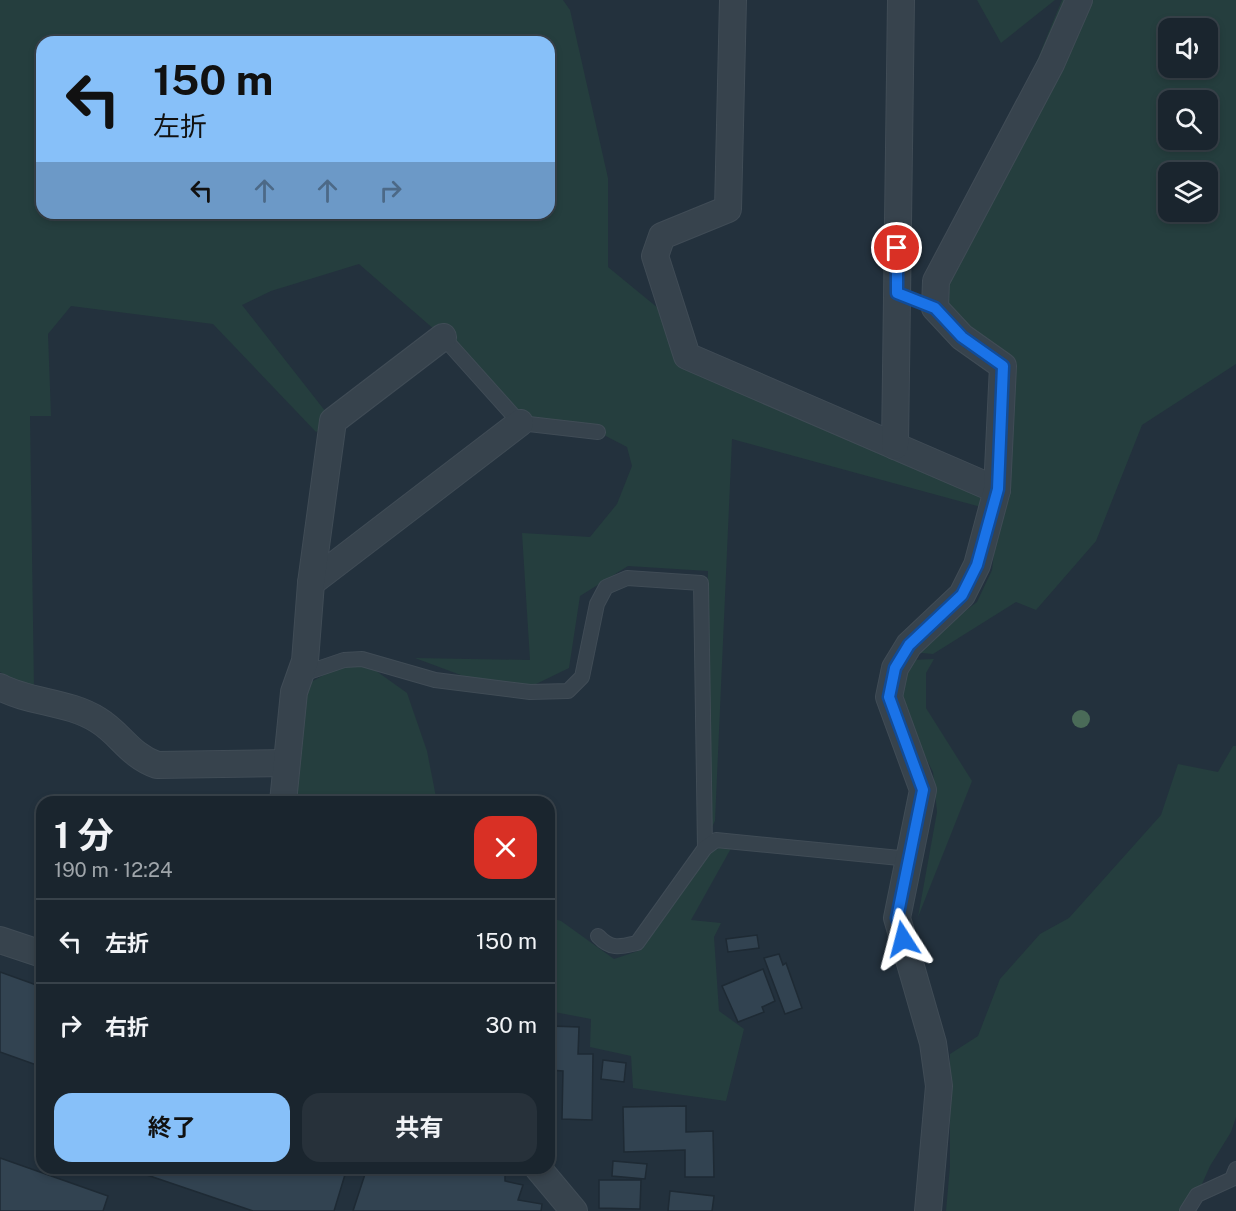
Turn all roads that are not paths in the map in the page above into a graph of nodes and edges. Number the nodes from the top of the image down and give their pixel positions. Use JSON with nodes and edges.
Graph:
{"nodes":[{"id":1,"x":733,"y":0,"type":"edge"},
{"id":2,"x":901,"y":0,"type":"edge"},
{"id":3,"x":1079,"y":0,"type":"edge"},
{"id":4,"x":897,"y":293,"type":"junction"},
{"id":5,"x":935,"y":308,"type":"junction"},
{"id":6,"x":443,"y":337,"type":"joint"},
{"id":7,"x":520,"y":423,"type":"junction"},
{"id":8,"x":598,"y":432,"type":"dead end"},
{"id":9,"x":895,"y":446,"type":"junction"},
{"id":10,"x":998,"y":489,"type":"junction"},
{"id":11,"x":311,"y":583,"type":"junction"},
{"id":12,"x":300,"y":675,"type":"junction"},
{"id":13,"x":0,"y":687,"type":"edge"},
{"id":14,"x":286,"y":762,"type":"junction"},
{"id":15,"x":283,"y":796,"type":"edge"},
{"id":16,"x":705,"y":848,"type":"junction"},
{"id":17,"x":910,"y":859,"type":"junction"},
{"id":18,"x":1,"y":933,"type":"edge"},
{"id":19,"x":598,"y":936,"type":"dead end"},
{"id":20,"x":36,"y":951,"type":"edge"},
{"id":21,"x":1236,"y":1169,"type":"edge"},
{"id":22,"x":543,"y":1174,"type":"edge"},
{"id":23,"x":574,"y":1211,"type":"edge"},
{"id":24,"x":928,"y":1211,"type":"edge"},
{"id":25,"x":1187,"y":1211,"type":"edge"}],
"edges":[{"from":1,"to":9,"type":"street"},
{"from":2,"to":4,"type":"street"},
{"from":3,"to":5,"type":"street"},
{"from":4,"to":5,"type":"street"},
{"from":4,"to":9,"type":"street"},
{"from":5,"to":10,"type":"street"},
{"from":6,"to":7,"type":"lane"},
{"from":6,"to":11,"type":"street"},
{"from":7,"to":8,"type":"lane"},
{"from":7,"to":11,"type":"street"},
{"from":9,"to":10,"type":"street"},
{"from":10,"to":17,"type":"street"},
{"from":11,"to":12,"type":"street"},
{"from":12,"to":14,"type":"street"},
{"from":12,"to":16,"type":"lane"},
{"from":13,"to":14,"type":"street"},
{"from":14,"to":15,"type":"street"},
{"from":16,"to":17,"type":"lane"},
{"from":16,"to":19,"type":"lane"},
{"from":17,"to":24,"type":"street"},
{"from":18,"to":20,"type":"street"},
{"from":21,"to":25,"type":"lane"},
{"from":22,"to":23,"type":"street"}]}
